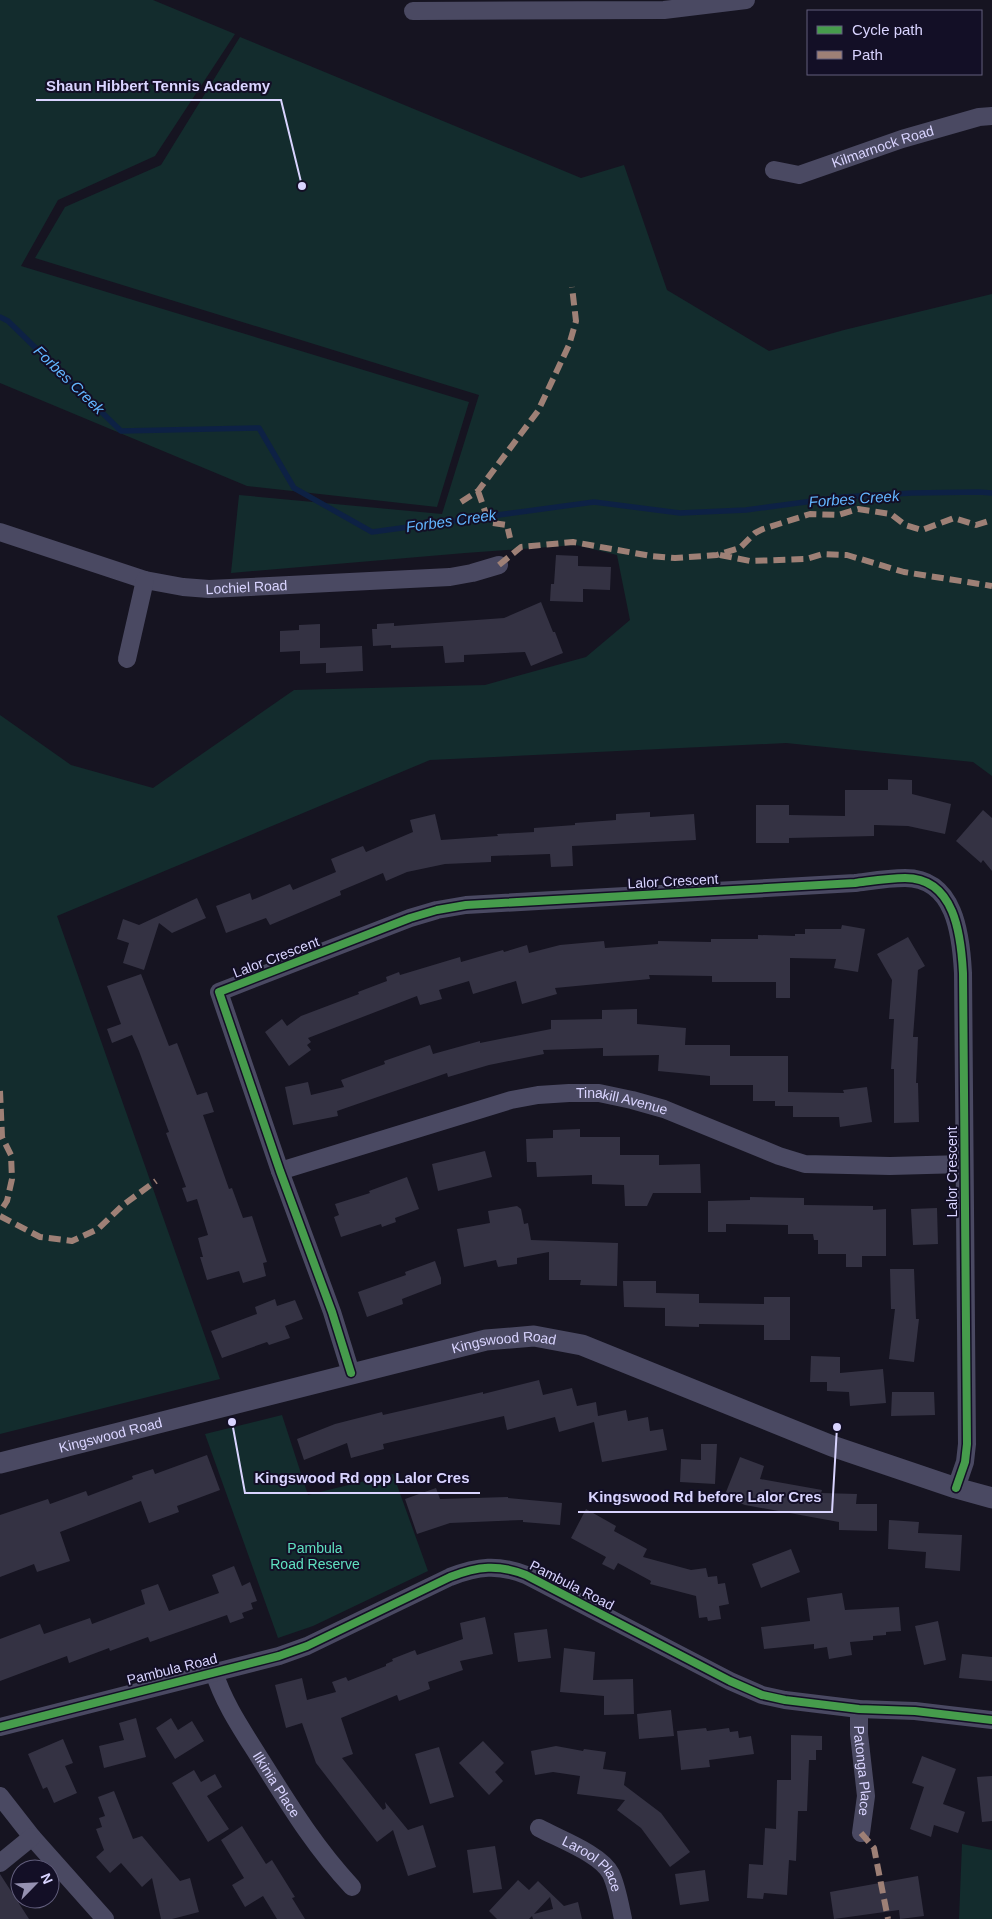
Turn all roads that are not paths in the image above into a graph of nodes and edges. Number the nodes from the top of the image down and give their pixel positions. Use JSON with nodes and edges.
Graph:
{"nodes":[{"id":1,"x":746,"y":0,"type":"edge"},
{"id":2,"x":413,"y":11,"type":"dead end"},
{"id":3,"x":992,"y":116,"type":"edge"},
{"id":4,"x":774,"y":170,"type":"dead end"},
{"id":5,"x":0,"y":532,"type":"edge"},
{"id":6,"x":498,"y":565,"type":"dead end"},
{"id":7,"x":145,"y":580,"type":"junction"},
{"id":8,"x":127,"y":659,"type":"dead end"},
{"id":9,"x":964,"y":1164,"type":"junction"},
{"id":10,"x":280,"y":1171,"type":"junction"},
{"id":11,"x":351,"y":1373,"type":"junction"},
{"id":12,"x":0,"y":1463,"type":"edge"},
{"id":13,"x":956,"y":1488,"type":"junction"},
{"id":14,"x":992,"y":1498,"type":"edge"},
{"id":15,"x":214,"y":1672,"type":"junction"},
{"id":16,"x":859,"y":1709,"type":"junction"},
{"id":17,"x":992,"y":1720,"type":"edge"},
{"id":18,"x":0,"y":1727,"type":"edge"},
{"id":19,"x":0,"y":1796,"type":"edge"},
{"id":20,"x":539,"y":1828,"type":"dead end"},
{"id":21,"x":861,"y":1833,"type":"dead end"},
{"id":22,"x":32,"y":1837,"type":"junction"},
{"id":23,"x":0,"y":1863,"type":"edge"},
{"id":24,"x":352,"y":1887,"type":"dead end"},
{"id":25,"x":105,"y":1919,"type":"edge"},
{"id":26,"x":623,"y":1919,"type":"edge"}],
"edges":[{"from":1,"to":2,"type":"street"},
{"from":3,"to":4,"type":"street","name":"Kilmarnock Road"},
{"from":5,"to":7,"type":"street","name":"Lochiel Road"},
{"from":6,"to":7,"type":"street","name":"Lochiel Road"},
{"from":7,"to":8,"type":"street"},
{"from":9,"to":10,"type":"street","name":"Tinakill Avenue"},
{"from":9,"to":10,"type":"street","name":"Lalor Crescent"},
{"from":9,"to":13,"type":"street","name":"Lalor Crescent"},
{"from":10,"to":11,"type":"street","name":"Lalor Crescent"},
{"from":11,"to":12,"type":"street","name":"Kingswood Road"},
{"from":11,"to":13,"type":"street","name":"Kingswood Road"},
{"from":13,"to":14,"type":"street","name":"Kingswood Road"},
{"from":15,"to":16,"type":"street","name":"Pambula Road"},
{"from":15,"to":18,"type":"street","name":"Pambula Road"},
{"from":15,"to":24,"type":"street","name":"Ilkinia Place"},
{"from":16,"to":17,"type":"street","name":"Pambula Road"},
{"from":16,"to":21,"type":"street","name":"Patonga Place"},
{"from":19,"to":22,"type":"street"},
{"from":20,"to":26,"type":"street","name":"Larool Place"},
{"from":22,"to":23,"type":"street"},
{"from":22,"to":25,"type":"street"}]}
